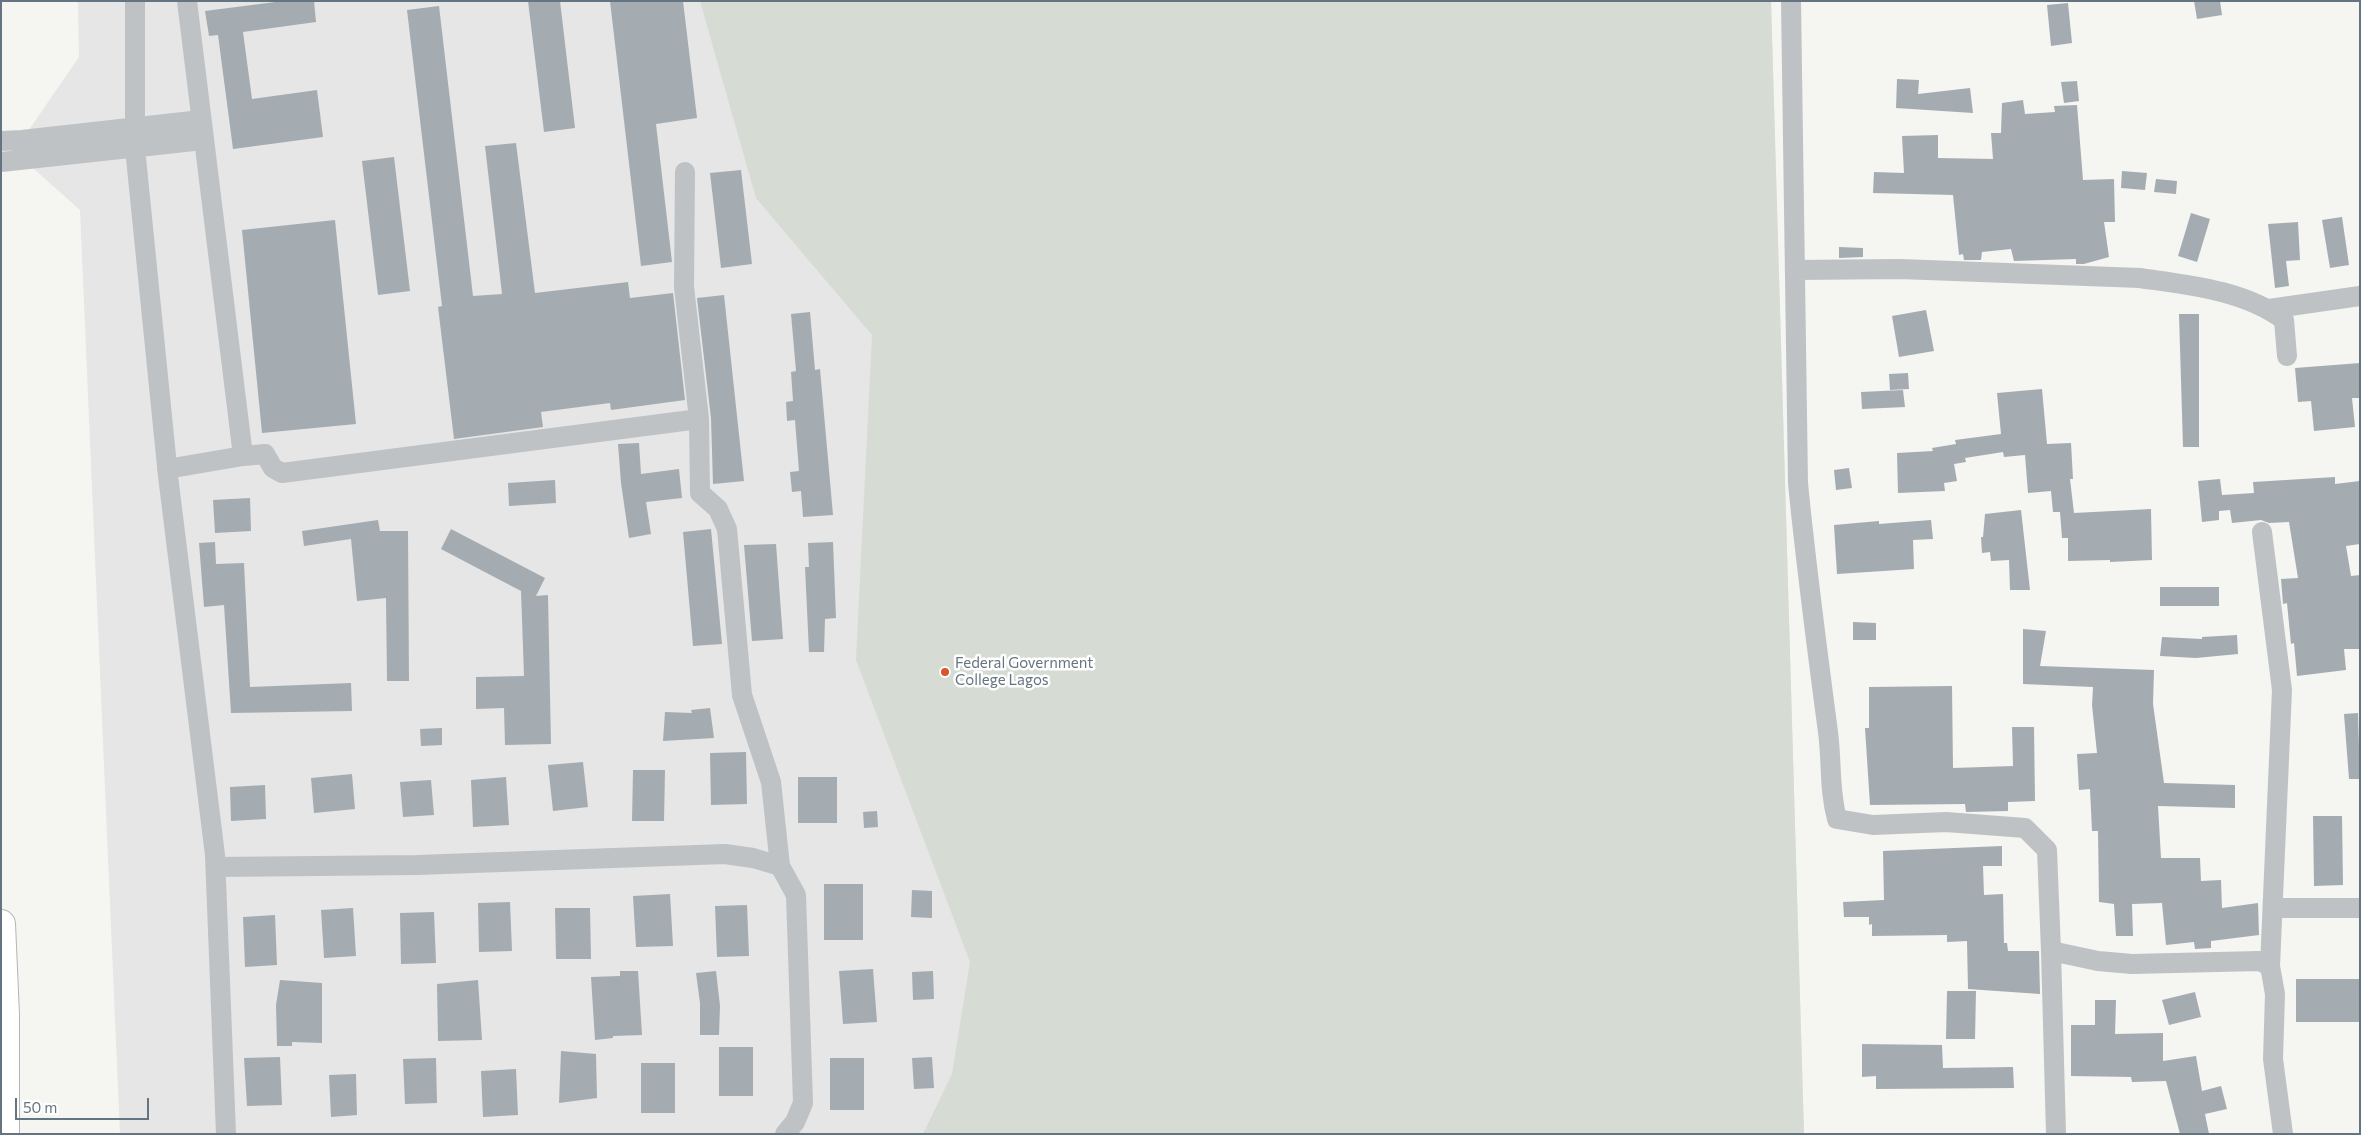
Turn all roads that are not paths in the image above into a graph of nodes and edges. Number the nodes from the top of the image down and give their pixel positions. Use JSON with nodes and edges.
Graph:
{"nodes":[{"id":1,"x":135,"y":1,"type":"edge"},
{"id":2,"x":187,"y":1,"type":"edge"},
{"id":3,"x":1791,"y":1,"type":"edge"},
{"id":4,"x":200,"y":120,"type":"junction"},
{"id":5,"x":134,"y":127,"type":"junction"},
{"id":6,"x":203,"y":140,"type":"junction"},
{"id":7,"x":1,"y":141,"type":"edge"},
{"id":8,"x":135,"y":148,"type":"junction"},
{"id":9,"x":1,"y":162,"type":"edge"},
{"id":10,"x":685,"y":172,"type":"dead end"},
{"id":11,"x":1796,"y":270,"type":"junction"},
{"id":12,"x":2360,"y":296,"type":"edge"},
{"id":13,"x":2269,"y":309,"type":"junction"},
{"id":14,"x":2287,"y":356,"type":"dead end"},
{"id":15,"x":699,"y":419,"type":"junction"},
{"id":16,"x":243,"y":456,"type":"junction"},
{"id":17,"x":168,"y":469,"type":"junction"},
{"id":18,"x":2262,"y":532,"type":"dead end"},
{"id":19,"x":780,"y":866,"type":"junction"},
{"id":20,"x":216,"y":867,"type":"junction"},
{"id":21,"x":2273,"y":908,"type":"junction"},
{"id":22,"x":2360,"y":908,"type":"edge"},
{"id":23,"x":1,"y":924,"type":"edge"},
{"id":24,"x":2051,"y":951,"type":"junction"},
{"id":25,"x":2270,"y":966,"type":"junction"},
{"id":26,"x":4,"y":1134,"type":"edge"},
{"id":27,"x":226,"y":1134,"type":"edge"},
{"id":28,"x":785,"y":1134,"type":"edge"},
{"id":29,"x":2056,"y":1134,"type":"edge"},
{"id":30,"x":2283,"y":1134,"type":"edge"}],
"edges":[{"from":1,"to":5,"type":"street"},
{"from":2,"to":4,"type":"street"},
{"from":3,"to":11,"type":"street"},
{"from":4,"to":5,"type":"street"},
{"from":4,"to":6,"type":"street"},
{"from":5,"to":7,"type":"street"},
{"from":5,"to":8,"type":"street"},
{"from":6,"to":8,"type":"street"},
{"from":6,"to":16,"type":"street"},
{"from":8,"to":9,"type":"street"},
{"from":8,"to":17,"type":"street"},
{"from":10,"to":15,"type":"street"},
{"from":11,"to":13,"type":"street"},
{"from":11,"to":24,"type":"street"},
{"from":12,"to":13,"type":"street"},
{"from":13,"to":14,"type":"street"},
{"from":15,"to":16,"type":"street"},
{"from":15,"to":19,"type":"street"},
{"from":16,"to":17,"type":"street"},
{"from":17,"to":20,"type":"street"},
{"from":18,"to":21,"type":"street"},
{"from":19,"to":20,"type":"street"},
{"from":19,"to":28,"type":"street"},
{"from":20,"to":27,"type":"street"},
{"from":21,"to":22,"type":"street"},
{"from":21,"to":25,"type":"street"},
{"from":23,"to":26,"type":"highway"},
{"from":24,"to":25,"type":"street"},
{"from":24,"to":29,"type":"street"},
{"from":25,"to":30,"type":"street"}]}
